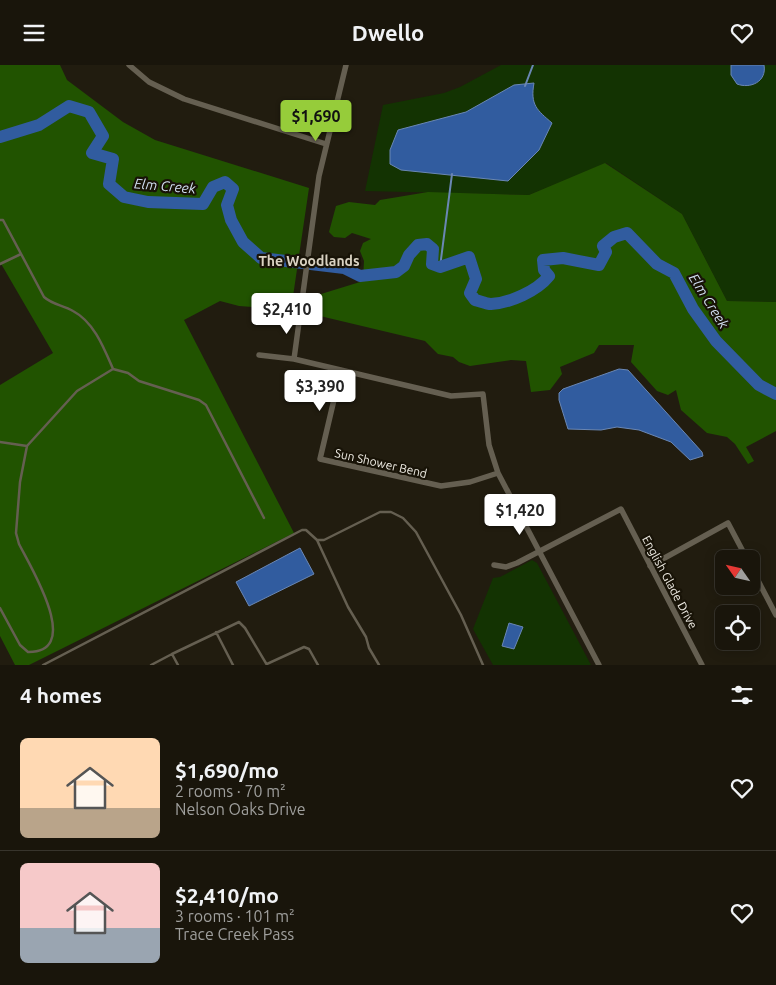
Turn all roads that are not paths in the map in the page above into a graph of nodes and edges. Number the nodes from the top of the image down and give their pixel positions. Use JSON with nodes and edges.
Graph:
{"nodes":[{"id":1,"x":129,"y":65,"type":"edge"},
{"id":2,"x":346,"y":65,"type":"edge"},
{"id":3,"x":326,"y":144,"type":"junction"},
{"id":4,"x":0,"y":220,"type":"edge"},
{"id":5,"x":20,"y":254,"type":"junction"},
{"id":6,"x":0,"y":264,"type":"edge"},
{"id":7,"x":259,"y":355,"type":"dead end"},
{"id":8,"x":294,"y":359,"type":"junction"},
{"id":9,"x":113,"y":369,"type":"junction"},
{"id":10,"x":341,"y":370,"type":"junction"},
{"id":11,"x":0,"y":442,"type":"edge"},
{"id":12,"x":27,"y":446,"type":"junction"},
{"id":13,"x":498,"y":473,"type":"junction"},
{"id":14,"x":264,"y":518,"type":"dead end"},
{"id":15,"x":317,"y":540,"type":"junction"},
{"id":16,"x":742,"y":550,"type":"edge"},
{"id":17,"x":539,"y":552,"type":"junction"},
{"id":18,"x":494,"y":565,"type":"dead end"},
{"id":19,"x":650,"y":566,"type":"junction"},
{"id":20,"x":760,"y":584,"type":"edge"},
{"id":21,"x":0,"y":607,"type":"edge"},
{"id":22,"x":776,"y":615,"type":"edge"},
{"id":23,"x":216,"y":632,"type":"junction"},
{"id":24,"x":172,"y":654,"type":"junction"},
{"id":25,"x":43,"y":665,"type":"edge"},
{"id":26,"x":151,"y":665,"type":"edge"},
{"id":27,"x":178,"y":665,"type":"edge"},
{"id":28,"x":233,"y":665,"type":"edge"},
{"id":29,"x":267,"y":665,"type":"edge"},
{"id":30,"x":318,"y":665,"type":"edge"},
{"id":31,"x":379,"y":665,"type":"edge"},
{"id":32,"x":483,"y":665,"type":"edge"},
{"id":33,"x":599,"y":665,"type":"edge"},
{"id":34,"x":702,"y":665,"type":"edge"}],
"edges":[{"from":1,"to":3,"type":"street"},
{"from":2,"to":3,"type":"street"},
{"from":3,"to":8,"type":"street"},
{"from":4,"to":5,"type":"lane"},
{"from":5,"to":6,"type":"lane"},
{"from":5,"to":9,"type":"lane"},
{"from":7,"to":8,"type":"street"},
{"from":8,"to":10,"type":"street"},
{"from":9,"to":12,"type":"lane"},
{"from":9,"to":14,"type":"lane"},
{"from":10,"to":13,"type":"street"},
{"from":10,"to":13,"type":"street","name":"Sun Shower Bend"},
{"from":11,"to":12,"type":"lane"},
{"from":12,"to":21,"type":"lane"},
{"from":13,"to":17,"type":"street"},
{"from":15,"to":25,"type":"lane"},
{"from":15,"to":31,"type":"lane"},
{"from":15,"to":32,"type":"lane"},
{"from":16,"to":19,"type":"street"},
{"from":17,"to":18,"type":"street"},
{"from":17,"to":19,"type":"street","name":"English Glade Drive"},
{"from":17,"to":33,"type":"street"},
{"from":19,"to":34,"type":"street","name":"English Glade Drive"},
{"from":20,"to":22,"type":"street"},
{"from":23,"to":24,"type":"lane"},
{"from":23,"to":28,"type":"lane"},
{"from":23,"to":29,"type":"lane"},
{"from":24,"to":26,"type":"lane"},
{"from":24,"to":27,"type":"lane"},
{"from":29,"to":30,"type":"lane"}]}
